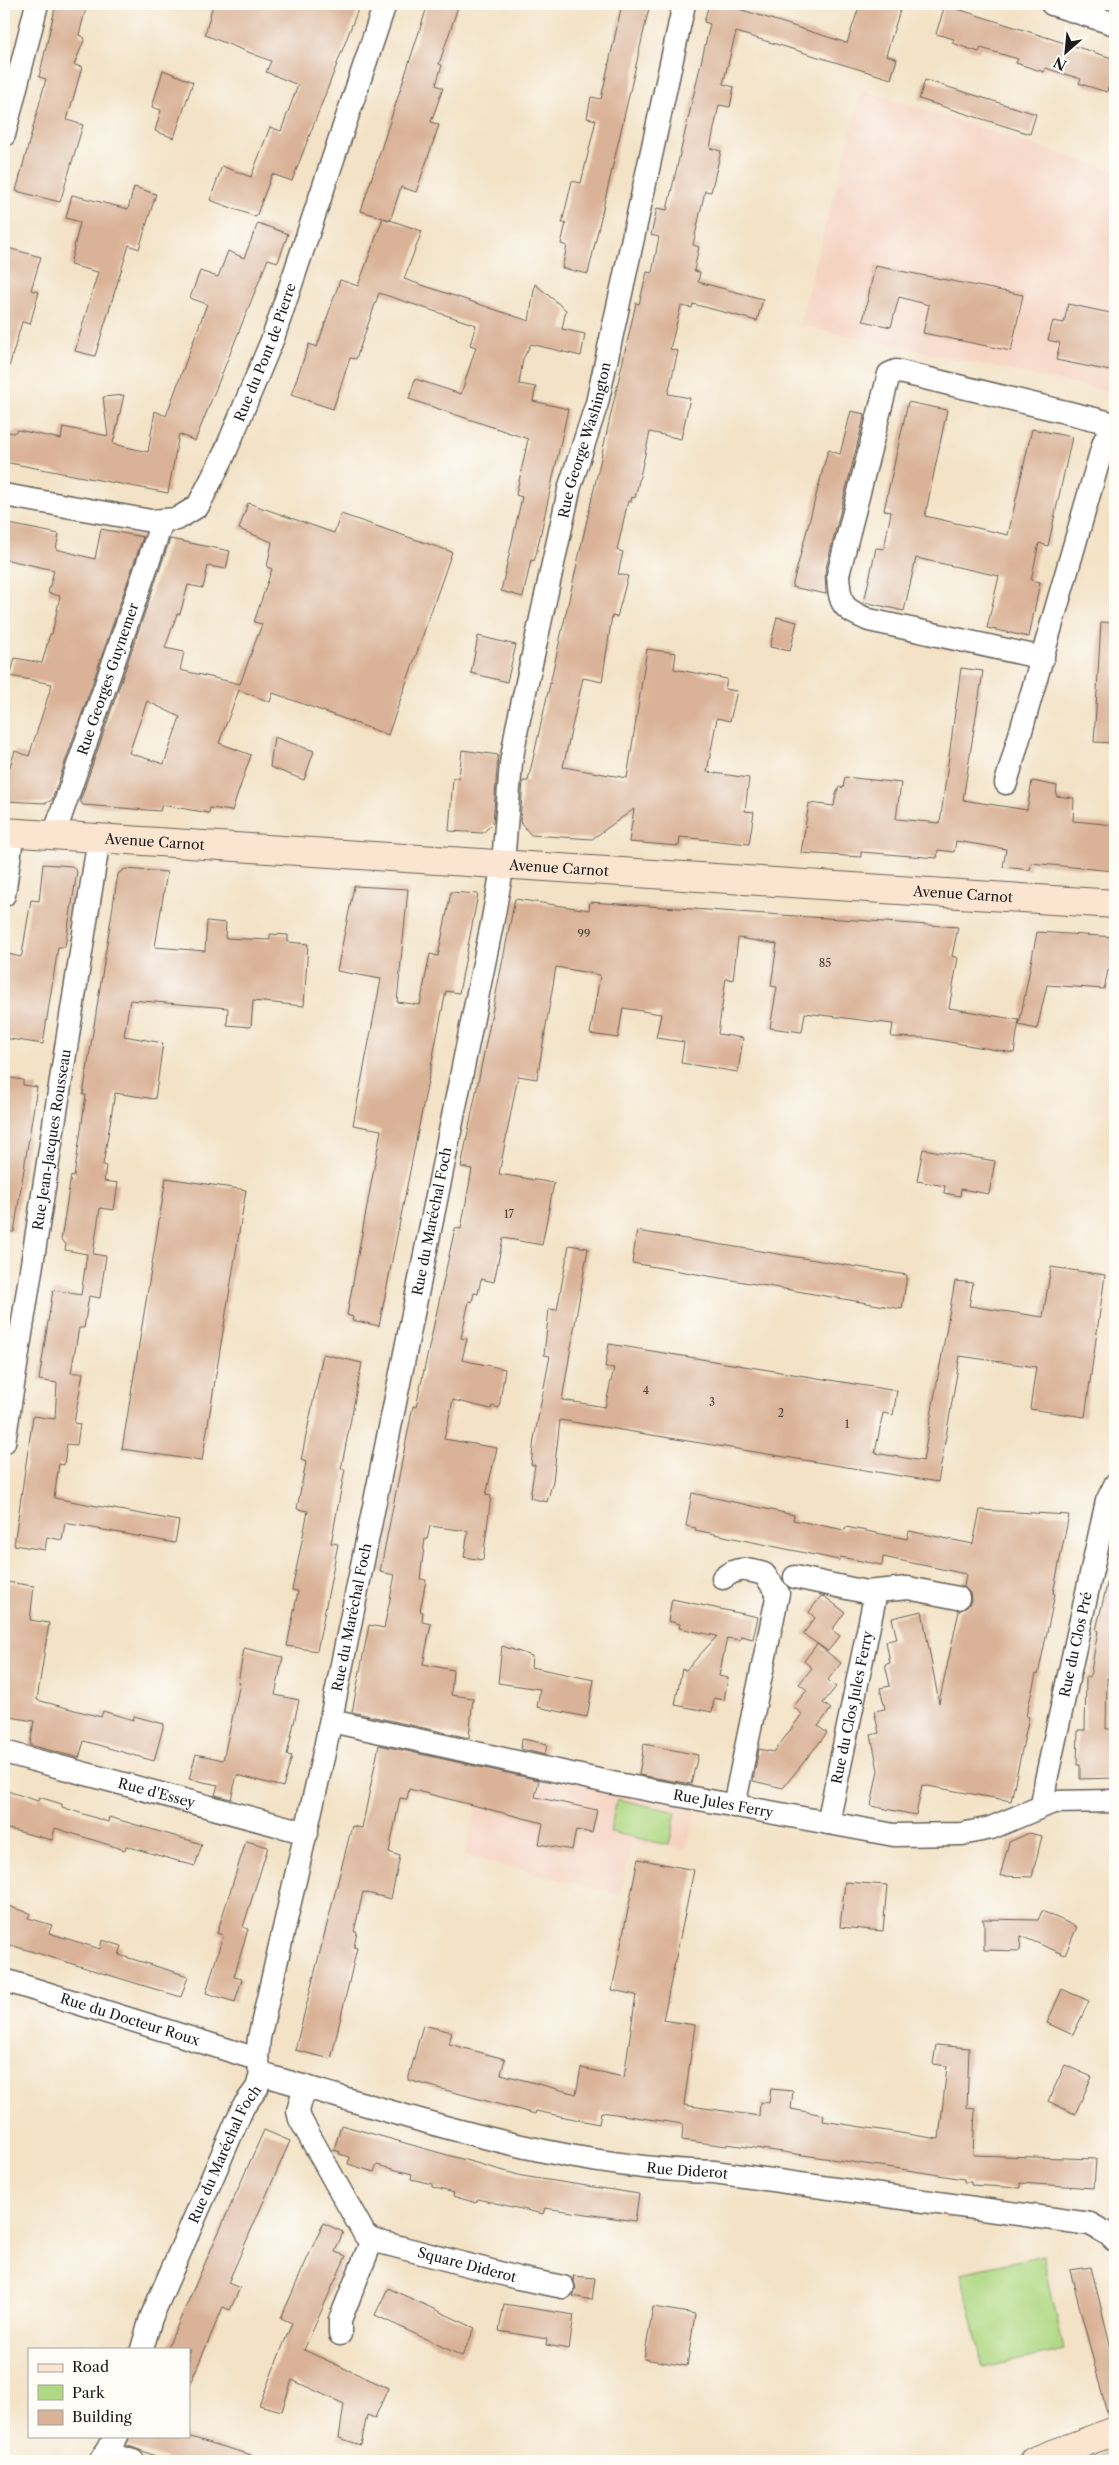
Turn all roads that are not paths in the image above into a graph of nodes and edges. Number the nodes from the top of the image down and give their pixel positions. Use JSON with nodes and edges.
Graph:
{"nodes":[{"id":1,"x":38,"y":4,"type":"edge"},
{"id":2,"x":385,"y":4,"type":"edge"},
{"id":3,"x":1052,"y":4,"type":"edge"},
{"id":4,"x":685,"y":9,"type":"edge"},
{"id":5,"x":1115,"y":24,"type":"edge"},
{"id":6,"x":4,"y":135,"type":"edge"},
{"id":7,"x":1115,"y":424,"type":"edge"},
{"id":8,"x":4,"y":495,"type":"edge"},
{"id":9,"x":162,"y":522,"type":"junction"},
{"id":10,"x":1043,"y":658,"type":"junction"},
{"id":11,"x":1006,"y":783,"type":"dead end"},
{"id":12,"x":9,"y":832,"type":"edge"},
{"id":13,"x":54,"y":835,"type":"junction"},
{"id":14,"x":99,"y":838,"type":"junction"},
{"id":15,"x":502,"y":864,"type":"junction"},
{"id":16,"x":4,"y":895,"type":"edge"},
{"id":17,"x":1115,"y":904,"type":"edge"},
{"id":18,"x":4,"y":1442,"type":"edge"},
{"id":19,"x":1115,"y":1485,"type":"edge"},
{"id":20,"x":1108,"y":1526,"type":"edge"},
{"id":21,"x":795,"y":1577,"type":"dead end"},
{"id":22,"x":723,"y":1578,"type":"dead end"},
{"id":23,"x":876,"y":1592,"type":"junction"},
{"id":24,"x":958,"y":1598,"type":"dead end"},
{"id":25,"x":331,"y":1721,"type":"junction"},
{"id":26,"x":4,"y":1752,"type":"edge"},
{"id":27,"x":1115,"y":1801,"type":"edge"},
{"id":28,"x":734,"y":1806,"type":"junction"},
{"id":29,"x":1042,"y":1806,"type":"junction"},
{"id":30,"x":828,"y":1823,"type":"junction"},
{"id":31,"x":307,"y":1833,"type":"junction"},
{"id":32,"x":4,"y":1980,"type":"edge"},
{"id":33,"x":259,"y":2066,"type":"junction"},
{"id":34,"x":305,"y":2086,"type":"junction"},
{"id":35,"x":372,"y":2240,"type":"junction"},
{"id":36,"x":1115,"y":2241,"type":"edge"},
{"id":37,"x":563,"y":2287,"type":"dead end"},
{"id":38,"x":340,"y":2334,"type":"dead end"},
{"id":39,"x":142,"y":2348,"type":"edge"},
{"id":40,"x":1115,"y":2431,"type":"edge"},
{"id":41,"x":108,"y":2450,"type":"edge"},
{"id":42,"x":133,"y":2461,"type":"edge"},
{"id":43,"x":1034,"y":2461,"type":"edge"}],
"edges":[{"from":1,"to":6,"type":"street"},
{"from":2,"to":9,"type":"street","name":"Rue du Pont de Pierre"},
{"from":3,"to":5,"type":"street"},
{"from":4,"to":15,"type":"street","name":"Rue George Washington"},
{"from":7,"to":10,"type":"street"},
{"from":7,"to":10,"type":"street"},
{"from":8,"to":9,"type":"street","name":"Rue du Pont de Pierre"},
{"from":9,"to":13,"type":"street","name":"Rue Georges Guynemer"},
{"from":10,"to":11,"type":"street"},
{"from":12,"to":13,"type":"street","name":"Avenue Carnot"},
{"from":12,"to":16,"type":"street"},
{"from":13,"to":14,"type":"street","name":"Avenue Carnot"},
{"from":14,"to":15,"type":"street","name":"Avenue Carnot"},
{"from":14,"to":18,"type":"street","name":"Rue Jean-Jacques Rousseau"},
{"from":15,"to":17,"type":"street","name":"Avenue Carnot"},
{"from":15,"to":25,"type":"street","name":"Rue du Maréchal Foch"},
{"from":19,"to":20,"type":"street","name":"Rue du Clos Pré"},
{"from":20,"to":29,"type":"street","name":"Rue du Clos Pré"},
{"from":21,"to":23,"type":"street"},
{"from":22,"to":28,"type":"street"},
{"from":23,"to":24,"type":"street"},
{"from":23,"to":30,"type":"street","name":"Rue du Clos Jules Ferry"},
{"from":25,"to":28,"type":"street","name":"Rue Jules Ferry"},
{"from":25,"to":31,"type":"street","name":"Rue du Maréchal Foch"},
{"from":26,"to":31,"type":"street","name":"Rue d'Essey"},
{"from":27,"to":29,"type":"street","name":"Rue Jules Ferry"},
{"from":28,"to":30,"type":"street","name":"Rue Jules Ferry"},
{"from":29,"to":30,"type":"street","name":"Rue Jules Ferry"},
{"from":31,"to":33,"type":"street","name":"Rue du Maréchal Foch"},
{"from":32,"to":33,"type":"street","name":"Rue du Docteur Roux"},
{"from":33,"to":34,"type":"street","name":"Rue Diderot"},
{"from":33,"to":39,"type":"street","name":"Rue du Maréchal Foch"},
{"from":34,"to":35,"type":"street"},
{"from":34,"to":36,"type":"street","name":"Rue Diderot"},
{"from":35,"to":37,"type":"street","name":"Square Diderot"},
{"from":35,"to":38,"type":"street"},
{"from":40,"to":43,"type":"street"},
{"from":41,"to":42,"type":"street"}]}
